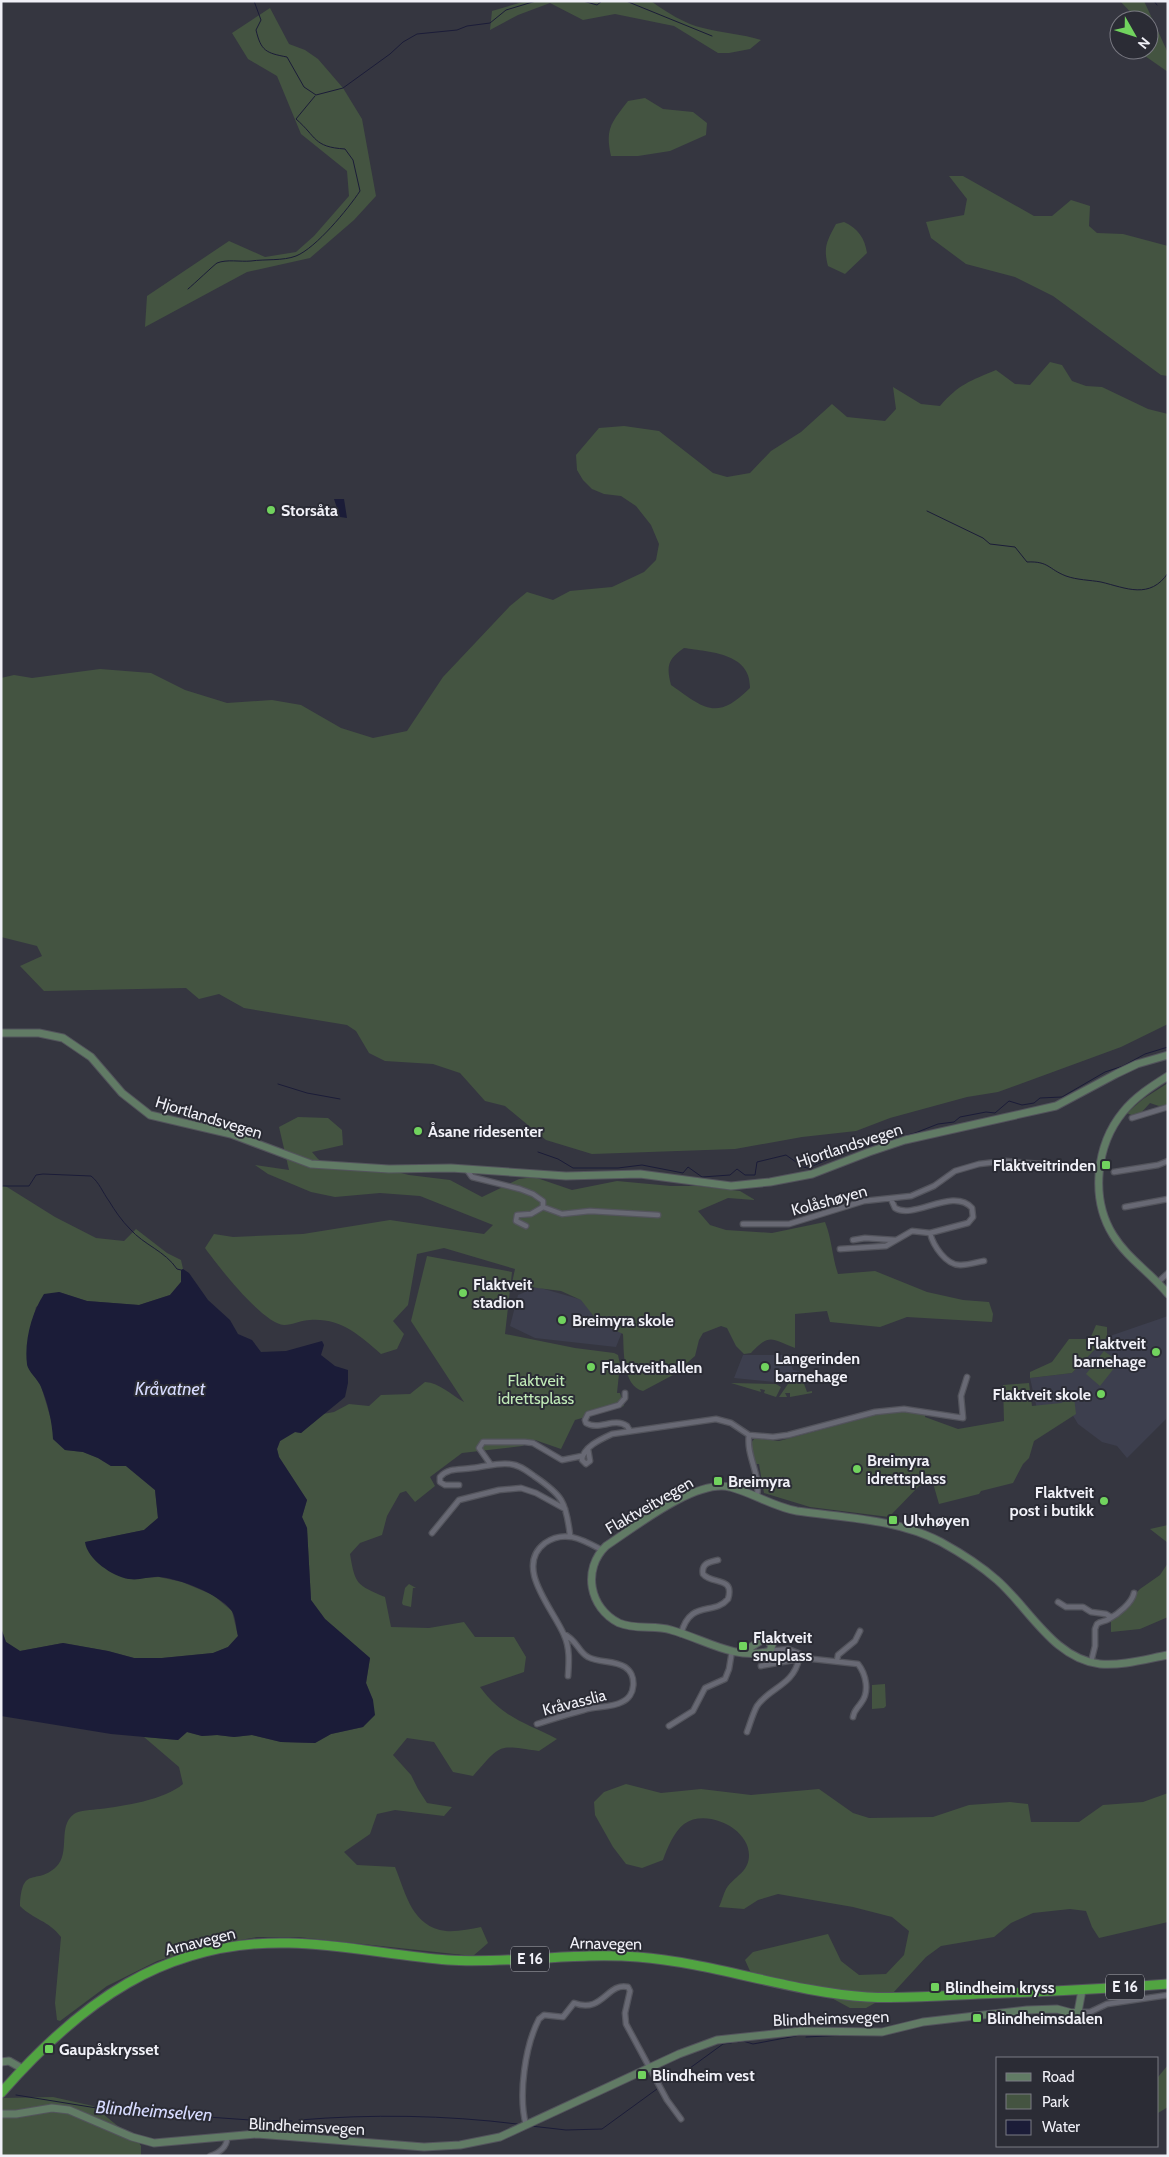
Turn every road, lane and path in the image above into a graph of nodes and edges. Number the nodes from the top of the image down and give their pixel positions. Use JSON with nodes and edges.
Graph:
{"nodes":[{"id":1,"x":1,"y":1033,"type":"edge"},
{"id":2,"x":1168,"y":1055,"type":"edge"},
{"id":3,"x":1168,"y":1076,"type":"edge"},
{"id":4,"x":1168,"y":1107,"type":"edge"},
{"id":5,"x":1132,"y":1118,"type":"dead end"},
{"id":6,"x":1168,"y":1161,"type":"edge"},
{"id":7,"x":466,"y":1169,"type":"junction"},
{"id":8,"x":1100,"y":1169,"type":"junction"},
{"id":9,"x":1114,"y":1172,"type":"dead end"},
{"id":10,"x":891,"y":1198,"type":"junction"},
{"id":11,"x":1168,"y":1199,"type":"edge"},
{"id":12,"x":543,"y":1207,"type":"junction"},
{"id":13,"x":1125,"y":1207,"type":"dead end"},
{"id":14,"x":658,"y":1215,"type":"dead end"},
{"id":15,"x":743,"y":1224,"type":"dead end"},
{"id":16,"x":526,"y":1226,"type":"dead end"},
{"id":17,"x":930,"y":1233,"type":"junction"},
{"id":18,"x":853,"y":1240,"type":"dead end"},
{"id":19,"x":896,"y":1240,"type":"junction"},
{"id":20,"x":840,"y":1249,"type":"dead end"},
{"id":21,"x":984,"y":1261,"type":"dead end"},
{"id":22,"x":1167,"y":1275,"type":"edge"},
{"id":23,"x":1158,"y":1282,"type":"junction"},
{"id":24,"x":1168,"y":1294,"type":"edge"},
{"id":25,"x":967,"y":1377,"type":"dead end"},
{"id":26,"x":625,"y":1393,"type":"dead end"},
{"id":27,"x":630,"y":1431,"type":"junction"},
{"id":28,"x":749,"y":1435,"type":"junction"},
{"id":29,"x":588,"y":1448,"type":"junction"},
{"id":30,"x":582,"y":1456,"type":"junction"},
{"id":31,"x":492,"y":1465,"type":"junction"},
{"id":32,"x":459,"y":1484,"type":"dead end"},
{"id":33,"x":757,"y":1496,"type":"junction"},
{"id":34,"x":565,"y":1510,"type":"junction"},
{"id":35,"x":432,"y":1533,"type":"dead end"},
{"id":36,"x":570,"y":1535,"type":"junction"},
{"id":37,"x":602,"y":1550,"type":"junction"},
{"id":38,"x":718,"y":1560,"type":"dead end"},
{"id":39,"x":1134,"y":1593,"type":"dead end"},
{"id":40,"x":1058,"y":1602,"type":"dead end"},
{"id":41,"x":1112,"y":1617,"type":"junction"},
{"id":42,"x":860,"y":1631,"type":"dead end"},
{"id":43,"x":564,"y":1634,"type":"junction"},
{"id":44,"x":681,"y":1634,"type":"junction"},
{"id":45,"x":770,"y":1650,"type":"junction"},
{"id":46,"x":732,"y":1651,"type":"junction"},
{"id":47,"x":743,"y":1652,"type":"junction"},
{"id":48,"x":1168,"y":1655,"type":"edge"},
{"id":49,"x":800,"y":1657,"type":"junction"},
{"id":50,"x":837,"y":1661,"type":"junction"},
{"id":51,"x":1091,"y":1662,"type":"junction"},
{"id":52,"x":761,"y":1666,"type":"dead end"},
{"id":53,"x":568,"y":1676,"type":"dead end"},
{"id":54,"x":853,"y":1717,"type":"dead end"},
{"id":55,"x":537,"y":1724,"type":"dead end"},
{"id":56,"x":669,"y":1726,"type":"dead end"},
{"id":57,"x":747,"y":1732,"type":"dead end"},
{"id":58,"x":1168,"y":1984,"type":"edge"},
{"id":59,"x":1082,"y":1990,"type":"junction"},
{"id":60,"x":1168,"y":1996,"type":"edge"},
{"id":61,"x":1078,"y":2012,"type":"junction"},
{"id":62,"x":1,"y":2062,"type":"edge"},
{"id":63,"x":649,"y":2067,"type":"junction"},
{"id":64,"x":22,"y":2069,"type":"junction"},
{"id":65,"x":1,"y":2093,"type":"edge"},
{"id":66,"x":1,"y":2114,"type":"edge"},
{"id":67,"x":681,"y":2119,"type":"dead end"},
{"id":68,"x":526,"y":2124,"type":"junction"},
{"id":69,"x":227,"y":2138,"type":"junction"},
{"id":70,"x":210,"y":2156,"type":"edge"}],
"edges":[{"from":1,"to":7,"type":"street","name":"Hjortlandsvegen"},
{"from":2,"to":7,"type":"street","name":"Hjortlandsvegen"},
{"from":3,"to":8,"type":"street"},
{"from":4,"to":5,"type":"street"},
{"from":6,"to":9,"type":"street"},
{"from":7,"to":12,"type":"street"},
{"from":8,"to":10,"type":"street","name":"Kolåshøyen"},
{"from":8,"to":23,"type":"street"},
{"from":10,"to":15,"type":"street","name":"Kolåshøyen"},
{"from":10,"to":17,"type":"street","name":"Kolåshøyen"},
{"from":11,"to":13,"type":"street"},
{"from":12,"to":14,"type":"street"},
{"from":12,"to":16,"type":"street"},
{"from":17,"to":19,"type":"street","name":"Kolåshøyen"},
{"from":17,"to":21,"type":"street"},
{"from":18,"to":19,"type":"street","name":"Kolåshøyen"},
{"from":19,"to":20,"type":"street","name":"Kolåshøyen"},
{"from":22,"to":23,"type":"street"},
{"from":23,"to":24,"type":"street"},
{"from":25,"to":28,"type":"street"},
{"from":26,"to":27,"type":"street"},
{"from":27,"to":28,"type":"street"},
{"from":27,"to":29,"type":"street"},
{"from":28,"to":33,"type":"street"},
{"from":29,"to":30,"type":"street"},
{"from":29,"to":30,"type":"street"},
{"from":30,"to":31,"type":"street"},
{"from":31,"to":32,"type":"street"},
{"from":31,"to":34,"type":"street"},
{"from":33,"to":37,"type":"street","name":"Flaktveitvegen"},
{"from":33,"to":51,"type":"street","name":"Flaktveitvegen"},
{"from":34,"to":35,"type":"street"},
{"from":34,"to":36,"type":"street"},
{"from":36,"to":37,"type":"street"},
{"from":36,"to":43,"type":"street","name":"Kråvasslia"},
{"from":37,"to":44,"type":"street","name":"Flaktveitvegen"},
{"from":38,"to":44,"type":"street"},
{"from":39,"to":41,"type":"street"},
{"from":40,"to":41,"type":"street"},
{"from":41,"to":51,"type":"street"},
{"from":42,"to":50,"type":"street"},
{"from":43,"to":53,"type":"street","name":"Kråvasslia"},
{"from":43,"to":55,"type":"street","name":"Kråvasslia"},
{"from":44,"to":46,"type":"street","name":"Flaktveitvegen"},
{"from":45,"to":47,"type":"street","name":"Flaktveitvegen"},
{"from":45,"to":47,"type":"street","name":"Flaktveitvegen"},
{"from":45,"to":49,"type":"street","name":"Flaktveitvegen"},
{"from":46,"to":47,"type":"street","name":"Flaktveitvegen"},
{"from":46,"to":56,"type":"street"},
{"from":48,"to":51,"type":"street","name":"Flaktveitvegen"},
{"from":49,"to":50,"type":"street","name":"Flaktveitvegen"},
{"from":49,"to":52,"type":"street","name":"Flaktveitvegen"},
{"from":49,"to":57,"type":"street"},
{"from":50,"to":54,"type":"street","name":"Flaktveitvegen"},
{"from":58,"to":59,"type":"highway","name":"Arnavegen","number":"E 16"},
{"from":59,"to":61,"type":"street"},
{"from":59,"to":64,"type":"highway","name":"Arnavegen","number":"E 16"},
{"from":60,"to":61,"type":"street","name":"Blindheimsvegen"},
{"from":61,"to":63,"type":"street","name":"Blindheimsvegen"},
{"from":62,"to":64,"type":"street"},
{"from":63,"to":67,"type":"street"},
{"from":63,"to":68,"type":"street","name":"Blindheimsvegen"},
{"from":63,"to":68,"type":"street"},
{"from":64,"to":65,"type":"highway","name":"Arnavegen","number":"E 16"},
{"from":66,"to":69,"type":"street","name":"Blindheimsvegen"},
{"from":68,"to":69,"type":"street","name":"Blindheimsvegen"},
{"from":69,"to":70,"type":"street"}]}
